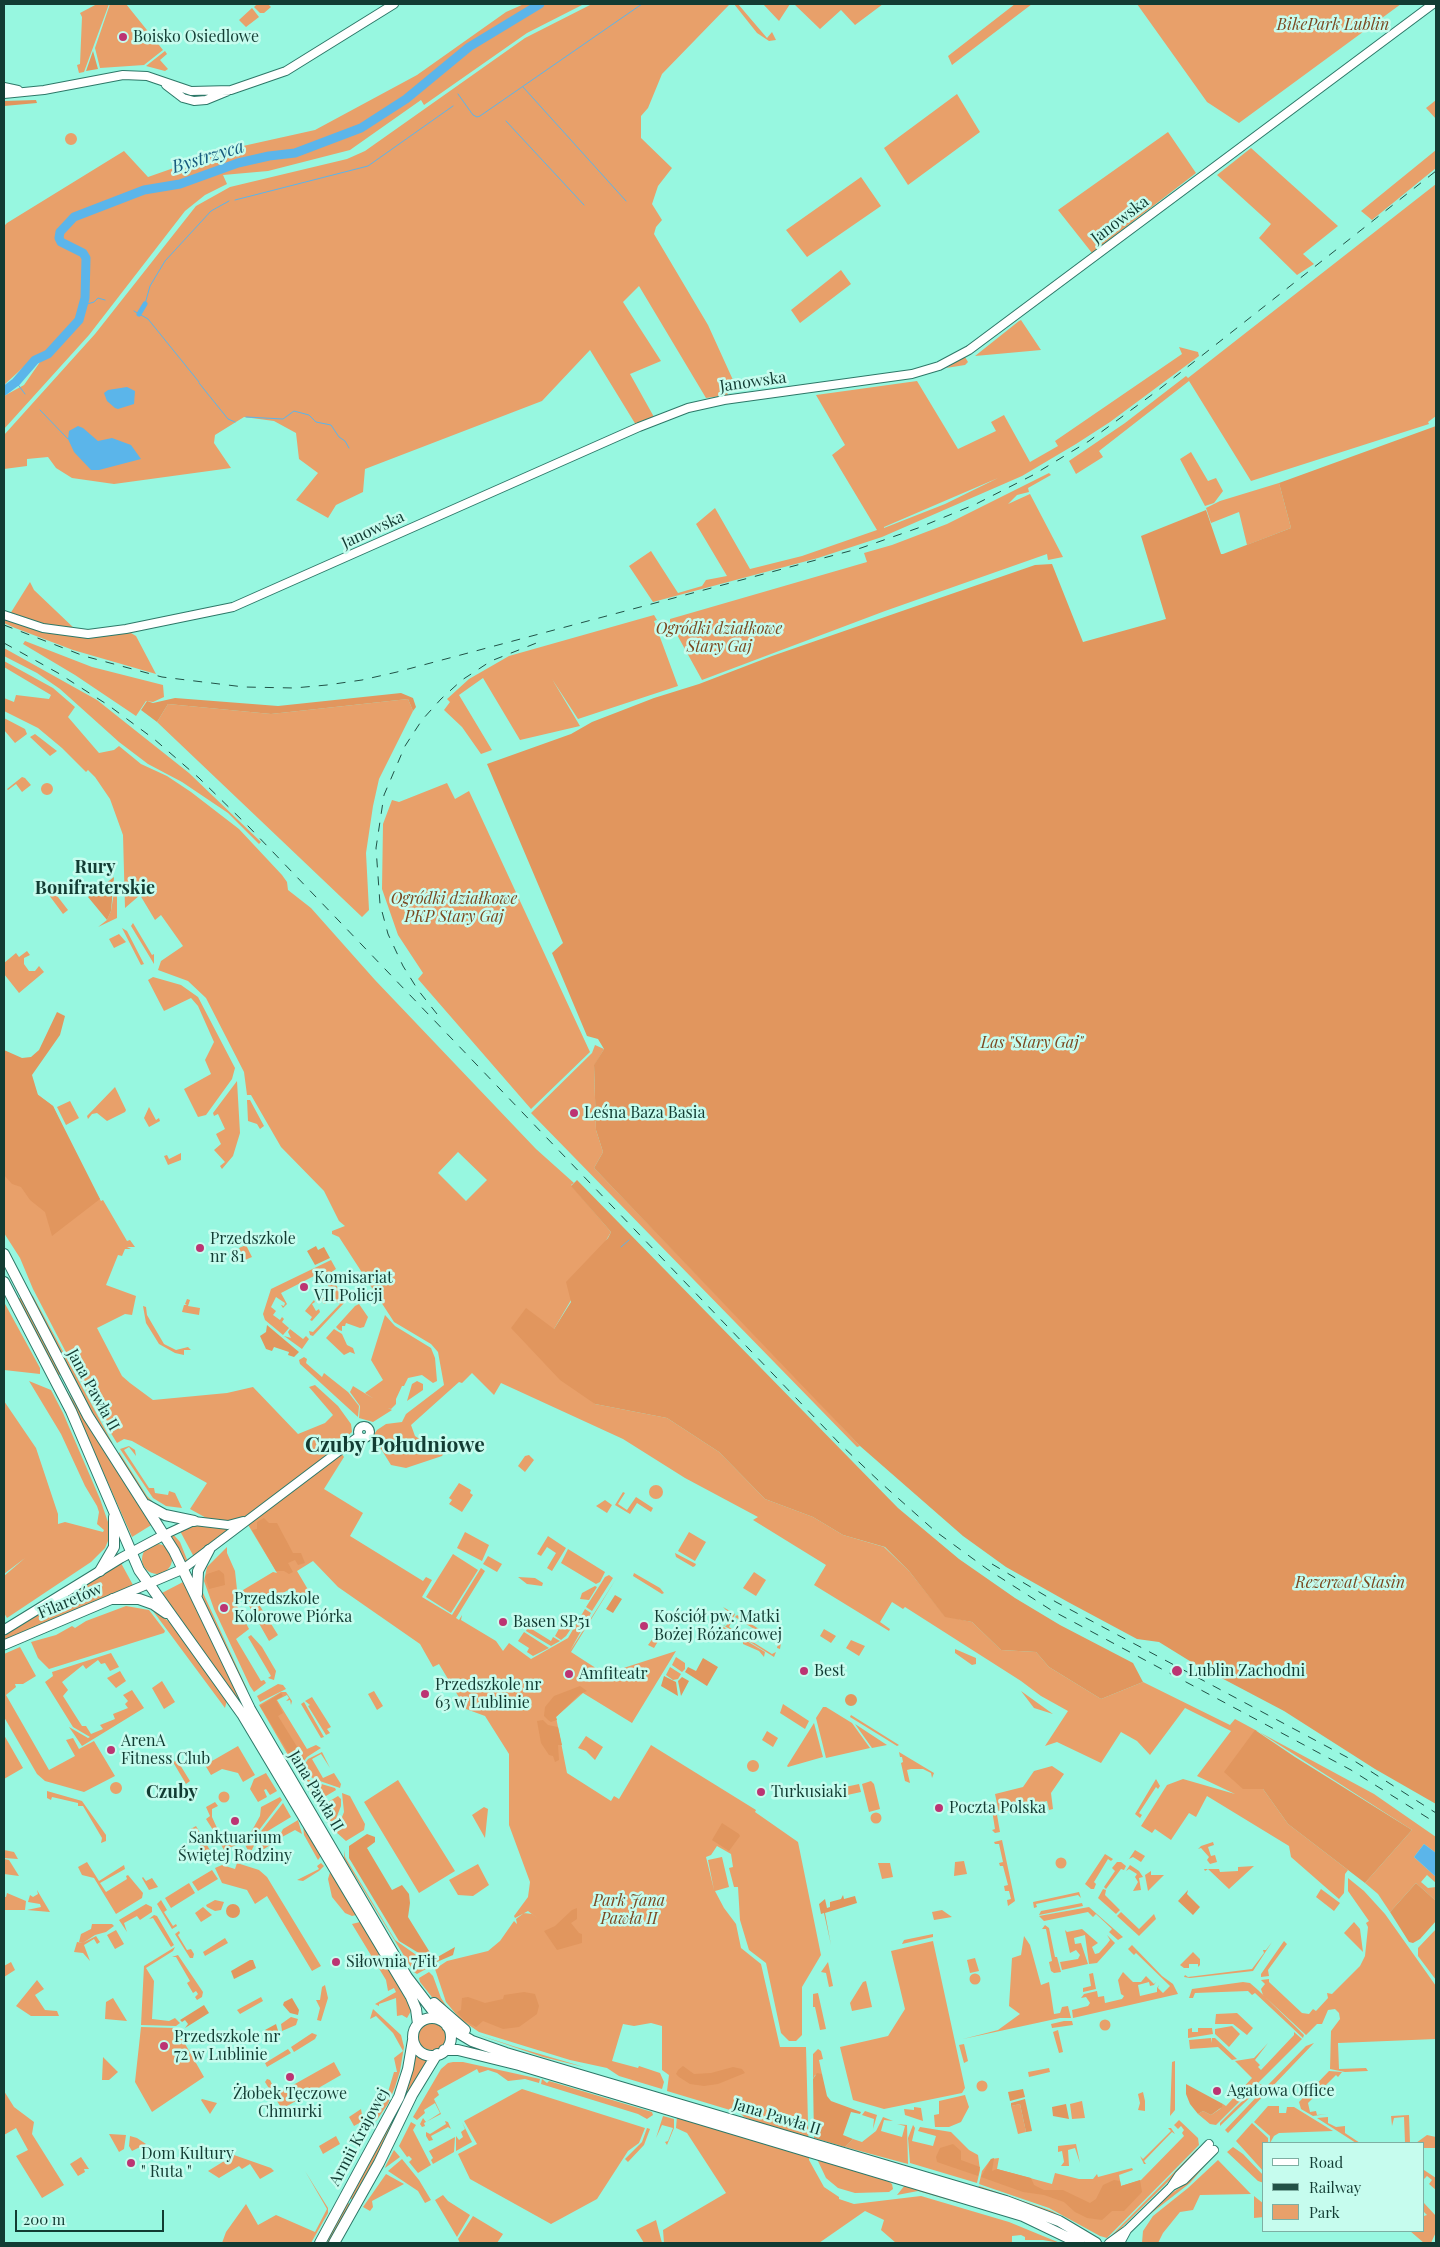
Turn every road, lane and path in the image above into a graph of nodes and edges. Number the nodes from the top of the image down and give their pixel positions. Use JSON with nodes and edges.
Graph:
{"nodes":[{"id":1,"x":394,"y":4,"type":"edge"},
{"id":2,"x":1433,"y":4,"type":"edge"},
{"id":3,"x":4,"y":87,"type":"edge"},
{"id":4,"x":30,"y":92,"type":"junction"},
{"id":5,"x":4,"y":94,"type":"edge"},
{"id":6,"x":4,"y":615,"type":"edge"},
{"id":7,"x":4,"y":1254,"type":"edge"},
{"id":8,"x":4,"y":1282,"type":"edge"},
{"id":9,"x":359,"y":1436,"type":"dead end"},
{"id":10,"x":146,"y":1504,"type":"junction"},
{"id":11,"x":114,"y":1508,"type":"junction"},
{"id":12,"x":247,"y":1519,"type":"junction"},
{"id":13,"x":194,"y":1521,"type":"junction"},
{"id":14,"x":164,"y":1534,"type":"junction"},
{"id":15,"x":209,"y":1550,"type":"junction"},
{"id":16,"x":132,"y":1552,"type":"junction"},
{"id":17,"x":182,"y":1569,"type":"junction"},
{"id":18,"x":100,"y":1571,"type":"junction"},
{"id":19,"x":148,"y":1584,"type":"junction"},
{"id":20,"x":113,"y":1599,"type":"junction"},
{"id":21,"x":198,"y":1600,"type":"junction"},
{"id":22,"x":177,"y":1622,"type":"junction"},
{"id":23,"x":4,"y":1630,"type":"edge"},
{"id":24,"x":4,"y":1645,"type":"edge"},
{"id":25,"x":299,"y":1800,"type":"junction"},
{"id":26,"x":314,"y":1825,"type":"junction"},
{"id":27,"x":377,"y":1923,"type":"junction"},
{"id":28,"x":443,"y":2023,"type":"junction"},
{"id":29,"x":418,"y":2024,"type":"junction"},
{"id":30,"x":413,"y":2040,"type":"junction"},
{"id":31,"x":441,"y":2052,"type":"junction"},
{"id":32,"x":519,"y":2065,"type":"junction"},
{"id":33,"x":554,"y":2065,"type":"junction"},
{"id":34,"x":758,"y":2132,"type":"junction"},
{"id":35,"x":1211,"y":2147,"type":"dead end"},
{"id":36,"x":838,"y":2156,"type":"junction"},
{"id":37,"x":379,"y":2163,"type":"junction"},
{"id":38,"x":1127,"y":2230,"type":"junction"},
{"id":39,"x":320,"y":2243,"type":"edge"},
{"id":40,"x":334,"y":2243,"type":"edge"},
{"id":41,"x":1079,"y":2243,"type":"edge"},
{"id":42,"x":1096,"y":2243,"type":"edge"},
{"id":43,"x":1110,"y":2243,"type":"edge"},
{"id":44,"x":1120,"y":2243,"type":"edge"}],
"edges":[{"from":1,"to":4,"type":"street"},
{"from":2,"to":6,"type":"street","name":"Janowska"},
{"from":3,"to":4,"type":"street"},
{"from":4,"to":5,"type":"street"},
{"from":7,"to":10,"type":"main road","name":"Jana Pawła II"},
{"from":8,"to":11,"type":"main road","name":"Jana Pawła II"},
{"from":9,"to":12,"type":"street"},
{"from":10,"to":13,"type":"main road"},
{"from":10,"to":14,"type":"main road","name":"Jana Pawła II"},
{"from":11,"to":16,"type":"main road","name":"Jana Pawła II"},
{"from":11,"to":18,"type":"main road"},
{"from":12,"to":13,"type":"street"},
{"from":12,"to":15,"type":"street"},
{"from":13,"to":14,"type":"street"},
{"from":14,"to":16,"type":"main road","name":"Filaretów"},
{"from":14,"to":17,"type":"main road","name":"Jana Pawła II"},
{"from":15,"to":17,"type":"street"},
{"from":15,"to":21,"type":"main road"},
{"from":16,"to":18,"type":"main road","name":"Filaretów"},
{"from":16,"to":19,"type":"main road","name":"Jana Pawła II"},
{"from":17,"to":19,"type":"main road","name":"Filaretów"},
{"from":17,"to":21,"type":"main road","name":"Jana Pawła II"},
{"from":18,"to":23,"type":"main road","name":"Filaretów"},
{"from":19,"to":20,"type":"main road","name":"Filaretów"},
{"from":19,"to":22,"type":"main road","name":"Jana Pawła II"},
{"from":20,"to":22,"type":"main road"},
{"from":20,"to":24,"type":"main road","name":"Filaretów"},
{"from":21,"to":25,"type":"main road","name":"Jana Pawła II"},
{"from":22,"to":25,"type":"main road","name":"Jana Pawła II"},
{"from":25,"to":26,"type":"main road","name":"Jana Pawła II"},
{"from":26,"to":27,"type":"main road","name":"Jana Pawła II"},
{"from":26,"to":29,"type":"main road","name":"Jana Pawła II"},
{"from":27,"to":28,"type":"main road","name":"Jana Pawła II"},
{"from":27,"to":33,"type":"main road"},
{"from":28,"to":29,"type":"main road"},
{"from":28,"to":31,"type":"main road"},
{"from":28,"to":33,"type":"main road","name":"Jana Pawła II"},
{"from":29,"to":30,"type":"main road"},
{"from":30,"to":31,"type":"main road"},
{"from":30,"to":39,"type":"main road","name":"Armii Krajowej"},
{"from":31,"to":32,"type":"main road","name":"Jana Pawła II"},
{"from":31,"to":37,"type":"main road","name":"Armii Krajowej"},
{"from":32,"to":34,"type":"main road","name":"Jana Pawła II"},
{"from":32,"to":37,"type":"main road"},
{"from":33,"to":34,"type":"main road","name":"Jana Pawła II"},
{"from":34,"to":36,"type":"main road","name":"Jana Pawła II"},
{"from":35,"to":38,"type":"street"},
{"from":36,"to":41,"type":"main road","name":"Jana Pawła II"},
{"from":36,"to":42,"type":"main road","name":"Jana Pawła II"},
{"from":37,"to":40,"type":"main road","name":"Armii Krajowej"},
{"from":38,"to":43,"type":"street"},
{"from":38,"to":44,"type":"street"}]}
